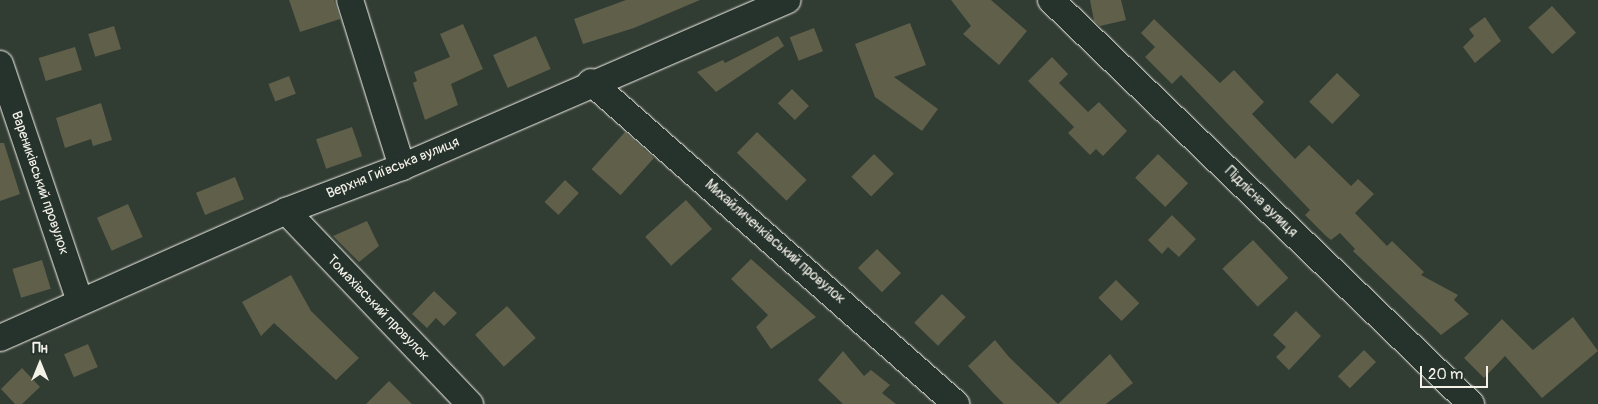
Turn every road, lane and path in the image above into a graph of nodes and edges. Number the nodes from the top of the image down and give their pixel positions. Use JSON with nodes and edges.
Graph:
{"nodes":[{"id":1,"x":350,"y":0,"type":"edge"},
{"id":2,"x":787,"y":0,"type":"edge"},
{"id":3,"x":1051,"y":0,"type":"edge"},
{"id":4,"x":735,"y":10,"type":"edge"},
{"id":5,"x":0,"y":64,"type":"edge"},
{"id":6,"x":591,"y":82,"type":"junction"},
{"id":7,"x":402,"y":167,"type":"junction"},
{"id":8,"x":286,"y":211,"type":"junction"},
{"id":9,"x":80,"y":302,"type":"junction"},
{"id":10,"x":0,"y":338,"type":"edge"},
{"id":11,"x":470,"y":404,"type":"edge"},
{"id":12,"x":956,"y":404,"type":"edge"},
{"id":13,"x":1471,"y":404,"type":"edge"}],
"edges":[{"from":1,"to":7,"type":"street"},
{"from":2,"to":4,"type":"street","name":"Верхня Гиївська вулиця"},
{"from":3,"to":13,"type":"street","name":"Підлісна вулиця"},
{"from":4,"to":6,"type":"street","name":"Верхня Гиївська вулиця"},
{"from":5,"to":9,"type":"street","name":"Варениківський провулок"},
{"from":6,"to":7,"type":"street","name":"Верхня Гиївська вулиця"},
{"from":6,"to":12,"type":"street","name":"Михайличенківський провулок"},
{"from":7,"to":8,"type":"street","name":"Верхня Гиївська вулиця"},
{"from":8,"to":9,"type":"street","name":"Верхня Гиївська вулиця"},
{"from":8,"to":11,"type":"street","name":"Томахівський провулок"},
{"from":9,"to":10,"type":"street","name":"Верхня Гиївська вулиця"}]}
